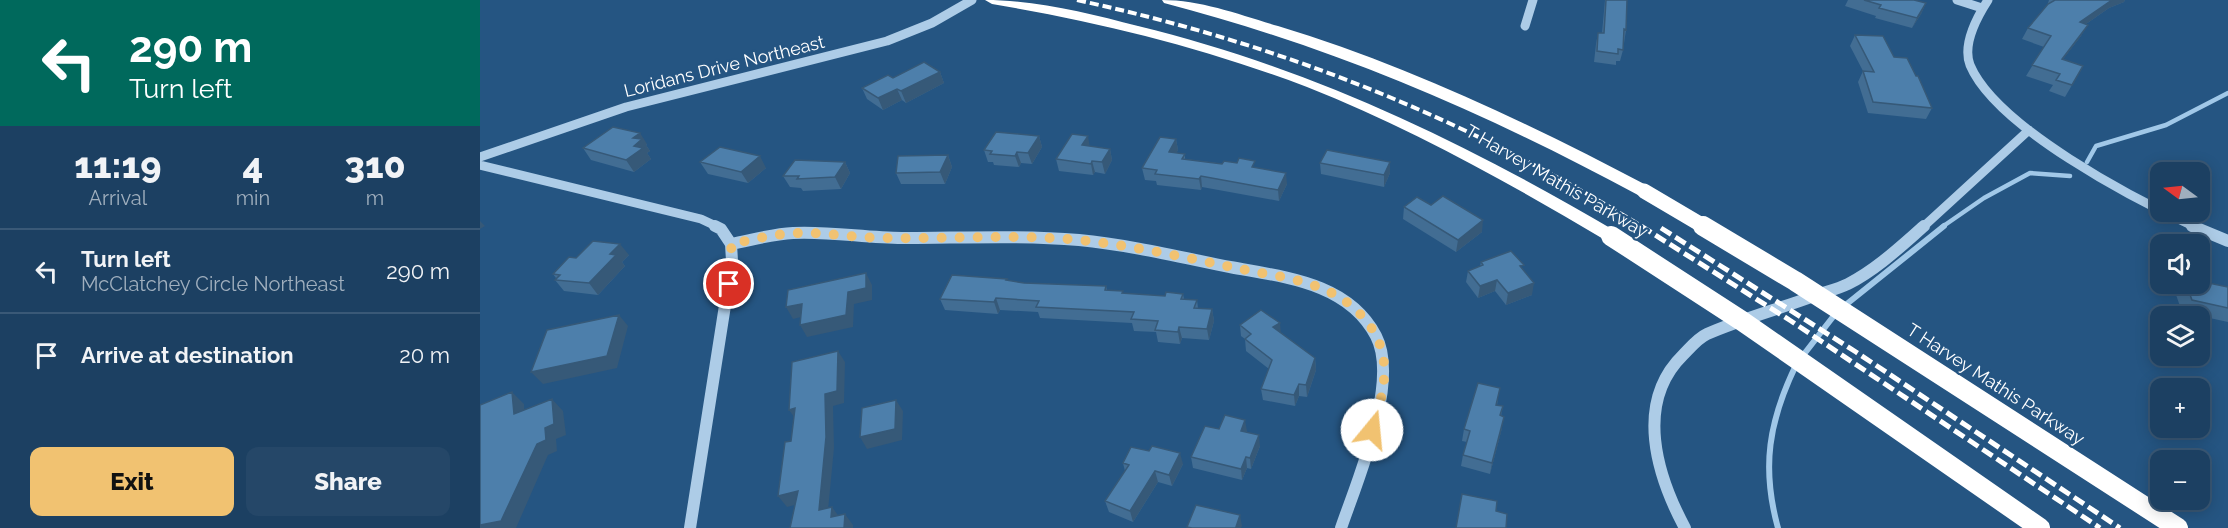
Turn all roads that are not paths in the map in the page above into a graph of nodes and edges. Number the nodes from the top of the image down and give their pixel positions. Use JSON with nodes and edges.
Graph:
{"nodes":[{"id":1,"x":972,"y":0,"type":"edge"},
{"id":2,"x":992,"y":0,"type":"edge"},
{"id":3,"x":1169,"y":0,"type":"edge"},
{"id":4,"x":1533,"y":0,"type":"edge"},
{"id":5,"x":1957,"y":0,"type":"edge"},
{"id":6,"x":1985,"y":4,"type":"edge"},
{"id":7,"x":1525,"y":26,"type":"dead end"},
{"id":8,"x":2029,"y":130,"type":"junction"},
{"id":9,"x":480,"y":157,"type":"edge"},
{"id":10,"x":480,"y":165,"type":"edge"},
{"id":11,"x":2228,"y":241,"type":"edge"},
{"id":12,"x":731,"y":244,"type":"junction"},
{"id":13,"x":690,"y":528,"type":"edge"},
{"id":14,"x":1341,"y":528,"type":"edge"},
{"id":15,"x":1685,"y":528,"type":"edge"},
{"id":16,"x":2040,"y":528,"type":"edge"},
{"id":17,"x":2178,"y":528,"type":"edge"}],
"edges":[{"from":1,"to":9,"type":"street","name":"Loridans Drive Northeast"},
{"from":2,"to":16,"type":"highway","name":"T Harvey Mathis Parkway","bridge":true},
{"from":3,"to":17,"type":"highway","name":"T Harvey Mathis Parkway","bridge":true},
{"from":4,"to":7,"type":"street"},
{"from":5,"to":6,"type":"street"},
{"from":6,"to":8,"type":"street"},
{"from":8,"to":11,"type":"street"},
{"from":8,"to":15,"type":"street"},
{"from":10,"to":12,"type":"street"},
{"from":12,"to":13,"type":"street"},
{"from":12,"to":14,"type":"street"}]}
